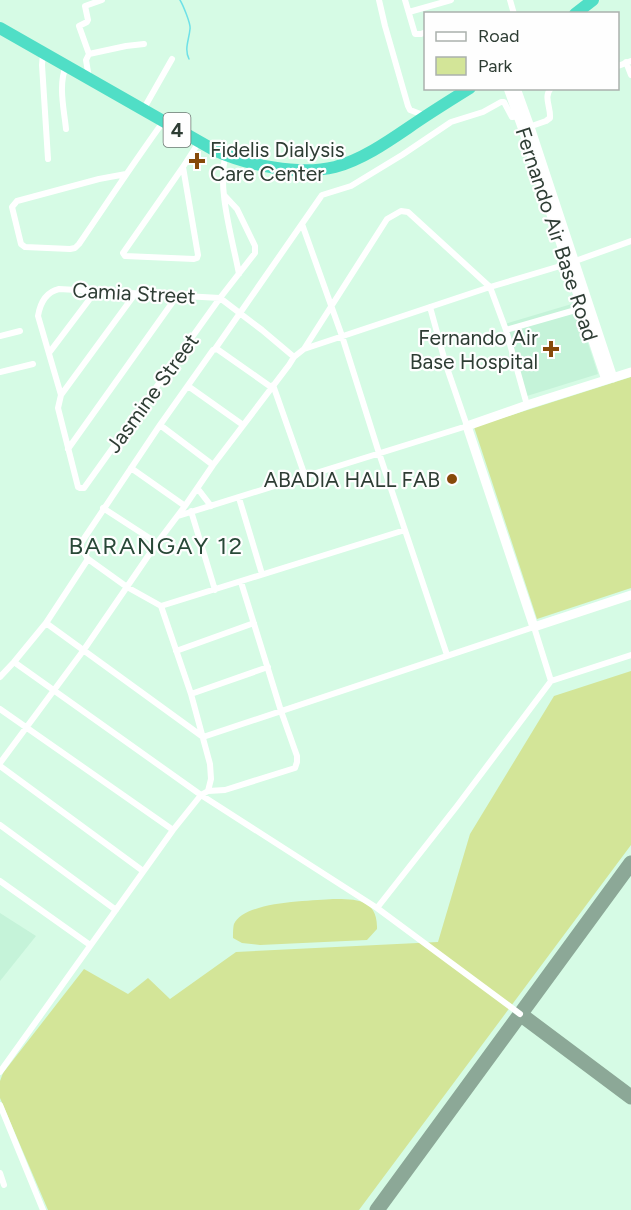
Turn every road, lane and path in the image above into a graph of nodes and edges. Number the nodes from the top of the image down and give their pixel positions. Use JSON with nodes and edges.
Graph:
{"nodes":[{"id":1,"x":102,"y":0,"type":"edge"},
{"id":2,"x":379,"y":0,"type":"edge"},
{"id":3,"x":405,"y":0,"type":"edge"},
{"id":4,"x":451,"y":0,"type":"edge"},
{"id":5,"x":593,"y":0,"type":"edge"},
{"id":6,"x":409,"y":12,"type":"junction"},
{"id":7,"x":577,"y":12,"type":"edge"},
{"id":8,"x":0,"y":28,"type":"edge"},
{"id":9,"x":424,"y":33,"type":"edge"},
{"id":10,"x":144,"y":44,"type":"dead end"},
{"id":11,"x":43,"y":53,"type":"junction"},
{"id":12,"x":89,"y":54,"type":"junction"},
{"id":13,"x":172,"y":59,"type":"dead end"},
{"id":14,"x":629,"y":62,"type":"edge"},
{"id":15,"x":66,"y":66,"type":"junction"},
{"id":16,"x":631,"y":75,"type":"edge"},
{"id":17,"x":89,"y":79,"type":"junction"},
{"id":18,"x":467,"y":90,"type":"edge"},
{"id":19,"x":549,"y":90,"type":"edge"},
{"id":20,"x":515,"y":96,"type":"edge"},
{"id":21,"x":142,"y":110,"type":"junction"},
{"id":22,"x":427,"y":116,"type":"junction"},
{"id":23,"x":522,"y":116,"type":"junction"},
{"id":24,"x":163,"y":122,"type":"junction"},
{"id":25,"x":526,"y":128,"type":"junction"},
{"id":26,"x":66,"y":129,"type":"dead end"},
{"id":27,"x":199,"y":142,"type":"junction"},
{"id":28,"x":226,"y":155,"type":"junction"},
{"id":29,"x":48,"y":159,"type":"dead end"},
{"id":30,"x":183,"y":167,"type":"junction"},
{"id":31,"x":126,"y":174,"type":"junction"},
{"id":32,"x":224,"y":195,"type":"junction"},
{"id":33,"x":302,"y":224,"type":"junction"},
{"id":34,"x":631,"y":241,"type":"edge"},
{"id":35,"x":571,"y":262,"type":"junction"},
{"id":36,"x":239,"y":273,"type":"junction"},
{"id":37,"x":490,"y":286,"type":"junction"},
{"id":38,"x":95,"y":292,"type":"junction"},
{"id":39,"x":135,"y":294,"type":"junction"},
{"id":40,"x":177,"y":296,"type":"junction"},
{"id":41,"x":220,"y":298,"type":"junction"},
{"id":42,"x":331,"y":307,"type":"junction"},
{"id":43,"x":430,"y":307,"type":"junction"},
{"id":44,"x":586,"y":307,"type":"junction"},
{"id":45,"x":239,"y":312,"type":"junction"},
{"id":46,"x":506,"y":330,"type":"junction"},
{"id":47,"x":20,"y":331,"type":"dead end"},
{"id":48,"x":0,"y":336,"type":"edge"},
{"id":49,"x":342,"y":336,"type":"junction"},
{"id":50,"x":215,"y":349,"type":"junction"},
{"id":51,"x":304,"y":349,"type":"junction"},
{"id":52,"x":49,"y":353,"type":"junction"},
{"id":53,"x":294,"y":357,"type":"junction"},
{"id":54,"x":33,"y":364,"type":"dead end"},
{"id":55,"x":0,"y":372,"type":"edge"},
{"id":56,"x":631,"y":372,"type":"edge"},
{"id":57,"x":609,"y":379,"type":"junction"},
{"id":58,"x":188,"y":386,"type":"junction"},
{"id":59,"x":272,"y":386,"type":"junction"},
{"id":60,"x":62,"y":395,"type":"junction"},
{"id":61,"x":527,"y":405,"type":"junction"},
{"id":62,"x":160,"y":425,"type":"junction"},
{"id":63,"x":243,"y":425,"type":"junction"},
{"id":64,"x":467,"y":426,"type":"junction"},
{"id":65,"x":68,"y":449,"type":"junction"},
{"id":66,"x":380,"y":453,"type":"junction"},
{"id":67,"x":213,"y":465,"type":"junction"},
{"id":68,"x":131,"y":468,"type":"junction"},
{"id":69,"x":305,"y":476,"type":"junction"},
{"id":70,"x":84,"y":488,"type":"joint"},
{"id":71,"x":198,"y":489,"type":"junction"},
{"id":72,"x":239,"y":498,"type":"junction"},
{"id":73,"x":186,"y":506,"type":"junction"},
{"id":74,"x":211,"y":506,"type":"junction"},
{"id":75,"x":103,"y":508,"type":"junction"},
{"id":76,"x":191,"y":511,"type":"junction"},
{"id":77,"x":178,"y":516,"type":"junction"},
{"id":78,"x":405,"y":530,"type":"junction"},
{"id":79,"x":156,"y":543,"type":"junction"},
{"id":80,"x":88,"y":559,"type":"junction"},
{"id":81,"x":262,"y":574,"type":"junction"},
{"id":82,"x":241,"y":582,"type":"junction"},
{"id":83,"x":127,"y":587,"type":"junction"},
{"id":84,"x":215,"y":590,"type":"junction"},
{"id":85,"x":631,"y":595,"type":"edge"},
{"id":86,"x":161,"y":606,"type":"junction"},
{"id":87,"x":46,"y":623,"type":"junction"},
{"id":88,"x":254,"y":623,"type":"junction"},
{"id":89,"x":534,"y":627,"type":"junction"},
{"id":90,"x":83,"y":651,"type":"junction"},
{"id":91,"x":176,"y":651,"type":"junction"},
{"id":92,"x":447,"y":655,"type":"junction"},
{"id":93,"x":631,"y":655,"type":"edge"},
{"id":94,"x":14,"y":662,"type":"junction"},
{"id":95,"x":268,"y":667,"type":"junction"},
{"id":96,"x":0,"y":677,"type":"edge"},
{"id":97,"x":551,"y":681,"type":"junction"},
{"id":98,"x":55,"y":690,"type":"junction"},
{"id":99,"x":191,"y":694,"type":"junction"},
{"id":100,"x":0,"y":709,"type":"edge"},
{"id":101,"x":281,"y":711,"type":"junction"},
{"id":102,"x":27,"y":727,"type":"junction"},
{"id":103,"x":202,"y":737,"type":"junction"},
{"id":104,"x":0,"y":765,"type":"edge"},
{"id":105,"x":208,"y":791,"type":"junction"},
{"id":106,"x":201,"y":795,"type":"junction"},
{"id":107,"x":0,"y":825,"type":"edge"},
{"id":108,"x":173,"y":830,"type":"junction"},
{"id":109,"x":144,"y":871,"type":"junction"},
{"id":110,"x":0,"y":881,"type":"edge"},
{"id":111,"x":377,"y":908,"type":"junction"},
{"id":112,"x":116,"y":910,"type":"junction"},
{"id":113,"x":90,"y":945,"type":"junction"},
{"id":114,"x":520,"y":1014,"type":"dead end"},
{"id":115,"x":0,"y":1072,"type":"edge"},
{"id":116,"x":0,"y":1105,"type":"edge"},
{"id":117,"x":0,"y":1173,"type":"edge"},
{"id":118,"x":4,"y":1185,"type":"dead end"},
{"id":119,"x":43,"y":1210,"type":"edge"}],
"edges":[{"from":1,"to":12,"type":"street"},
{"from":2,"to":22,"type":"street"},
{"from":3,"to":6,"type":"street"},
{"from":4,"to":6,"type":"street"},
{"from":5,"to":7,"type":"highway"},
{"from":6,"to":9,"type":"street"},
{"from":8,"to":11,"type":"highway","number":"4"},
{"from":10,"to":12,"type":"street"},
{"from":11,"to":15,"type":"highway","number":"4"},
{"from":11,"to":29,"type":"street"},
{"from":12,"to":17,"type":"street"},
{"from":13,"to":21,"type":"street"},
{"from":14,"to":16,"type":"street"},
{"from":15,"to":17,"type":"highway","number":"4"},
{"from":15,"to":26,"type":"street"},
{"from":17,"to":21,"type":"highway","number":"4"},
{"from":18,"to":22,"type":"highway","number":"4"},
{"from":19,"to":25,"type":"street"},
{"from":20,"to":23,"type":"street","name":"Fernando Air Base Road"},
{"from":21,"to":24,"type":"highway","number":"4"},
{"from":22,"to":28,"type":"highway","number":"4"},
{"from":23,"to":25,"type":"street","name":"Fernando Air Base Road"},
{"from":23,"to":33,"type":"street"},
{"from":24,"to":27,"type":"highway","number":"4"},
{"from":24,"to":31,"type":"street"},
{"from":25,"to":35,"type":"street","name":"Fernando Air Base Road"},
{"from":27,"to":28,"type":"highway","number":"4"},
{"from":27,"to":30,"type":"street"},
{"from":28,"to":32,"type":"street"},
{"from":30,"to":30,"type":"street"},
{"from":31,"to":31,"type":"street"},
{"from":32,"to":36,"type":"street"},
{"from":32,"to":36,"type":"street","name":"Jasmine Street"},
{"from":33,"to":42,"type":"street"},
{"from":33,"to":45,"type":"street"},
{"from":34,"to":35,"type":"street"},
{"from":35,"to":37,"type":"street"},
{"from":35,"to":44,"type":"street","name":"Fernando Air Base Road"},
{"from":36,"to":41,"type":"street","name":"Jasmine Street"},
{"from":37,"to":42,"type":"street"},
{"from":37,"to":43,"type":"street"},
{"from":37,"to":46,"type":"street"},
{"from":38,"to":39,"type":"street","name":"Camia Street"},
{"from":38,"to":52,"type":"street"},
{"from":38,"to":52,"type":"street","name":"Camia Street"},
{"from":39,"to":40,"type":"street","name":"Camia Street"},
{"from":39,"to":60,"type":"street"},
{"from":40,"to":41,"type":"street","name":"Camia Street"},
{"from":40,"to":65,"type":"street"},
{"from":41,"to":45,"type":"street"},
{"from":41,"to":70,"type":"street","name":"Jasmine Street"},
{"from":42,"to":49,"type":"street"},
{"from":42,"to":51,"type":"street"},
{"from":43,"to":49,"type":"street"},
{"from":43,"to":64,"type":"street"},
{"from":44,"to":46,"type":"street"},
{"from":44,"to":57,"type":"street","name":"Fernando Air Base Road"},
{"from":45,"to":50,"type":"street"},
{"from":45,"to":53,"type":"street"},
{"from":46,"to":61,"type":"street"},
{"from":47,"to":48,"type":"street"},
{"from":49,"to":51,"type":"street"},
{"from":49,"to":66,"type":"street"},
{"from":50,"to":58,"type":"street"},
{"from":50,"to":59,"type":"street"},
{"from":51,"to":53,"type":"street"},
{"from":52,"to":60,"type":"street","name":"Camia Street"},
{"from":53,"to":59,"type":"street"},
{"from":54,"to":55,"type":"street"},
{"from":56,"to":57,"type":"street"},
{"from":57,"to":61,"type":"street"},
{"from":58,"to":62,"type":"street"},
{"from":58,"to":63,"type":"street"},
{"from":59,"to":63,"type":"street"},
{"from":59,"to":69,"type":"street"},
{"from":60,"to":65,"type":"street","name":"Camia Street"},
{"from":61,"to":64,"type":"street"},
{"from":62,"to":67,"type":"street"},
{"from":62,"to":68,"type":"street"},
{"from":63,"to":67,"type":"street"},
{"from":64,"to":66,"type":"street"},
{"from":64,"to":89,"type":"street"},
{"from":65,"to":70,"type":"street","name":"Camia Street"},
{"from":66,"to":69,"type":"street"},
{"from":66,"to":78,"type":"street"},
{"from":67,"to":71,"type":"street"},
{"from":68,"to":73,"type":"street"},
{"from":68,"to":75,"type":"street"},
{"from":69,"to":72,"type":"street"},
{"from":71,"to":73,"type":"street"},
{"from":71,"to":74,"type":"street"},
{"from":72,"to":74,"type":"street"},
{"from":72,"to":81,"type":"street"},
{"from":73,"to":77,"type":"street"},
{"from":74,"to":76,"type":"street"},
{"from":75,"to":79,"type":"street"},
{"from":75,"to":80,"type":"street"},
{"from":76,"to":77,"type":"street"},
{"from":76,"to":84,"type":"street"},
{"from":77,"to":79,"type":"street"},
{"from":78,"to":81,"type":"street"},
{"from":78,"to":92,"type":"street"},
{"from":79,"to":83,"type":"street"},
{"from":80,"to":83,"type":"street"},
{"from":80,"to":87,"type":"street"},
{"from":81,"to":82,"type":"street"},
{"from":82,"to":84,"type":"street"},
{"from":82,"to":88,"type":"street"},
{"from":83,"to":86,"type":"street"},
{"from":83,"to":90,"type":"street"},
{"from":84,"to":86,"type":"street"},
{"from":85,"to":89,"type":"street"},
{"from":86,"to":91,"type":"street"},
{"from":87,"to":90,"type":"street"},
{"from":87,"to":94,"type":"street"},
{"from":88,"to":91,"type":"street"},
{"from":88,"to":95,"type":"street"},
{"from":89,"to":92,"type":"street"},
{"from":89,"to":97,"type":"street"},
{"from":90,"to":98,"type":"street"},
{"from":90,"to":103,"type":"street"},
{"from":91,"to":99,"type":"street"},
{"from":92,"to":101,"type":"street"},
{"from":93,"to":97,"type":"street"},
{"from":94,"to":96,"type":"street"},
{"from":94,"to":98,"type":"street"},
{"from":95,"to":99,"type":"street"},
{"from":95,"to":101,"type":"street"},
{"from":97,"to":111,"type":"street"},
{"from":98,"to":102,"type":"street"},
{"from":98,"to":106,"type":"street"},
{"from":99,"to":103,"type":"street"},
{"from":100,"to":102,"type":"street"},
{"from":101,"to":103,"type":"street"},
{"from":101,"to":105,"type":"street"},
{"from":102,"to":104,"type":"street"},
{"from":102,"to":108,"type":"street"},
{"from":103,"to":105,"type":"street"},
{"from":104,"to":109,"type":"street"},
{"from":105,"to":106,"type":"street"},
{"from":106,"to":108,"type":"street"},
{"from":106,"to":111,"type":"street"},
{"from":107,"to":112,"type":"street"},
{"from":108,"to":109,"type":"street"},
{"from":109,"to":112,"type":"street"},
{"from":110,"to":113,"type":"street"},
{"from":111,"to":114,"type":"street"},
{"from":112,"to":113,"type":"street"},
{"from":113,"to":115,"type":"street"},
{"from":116,"to":119,"type":"street"},
{"from":117,"to":118,"type":"street"}]}
